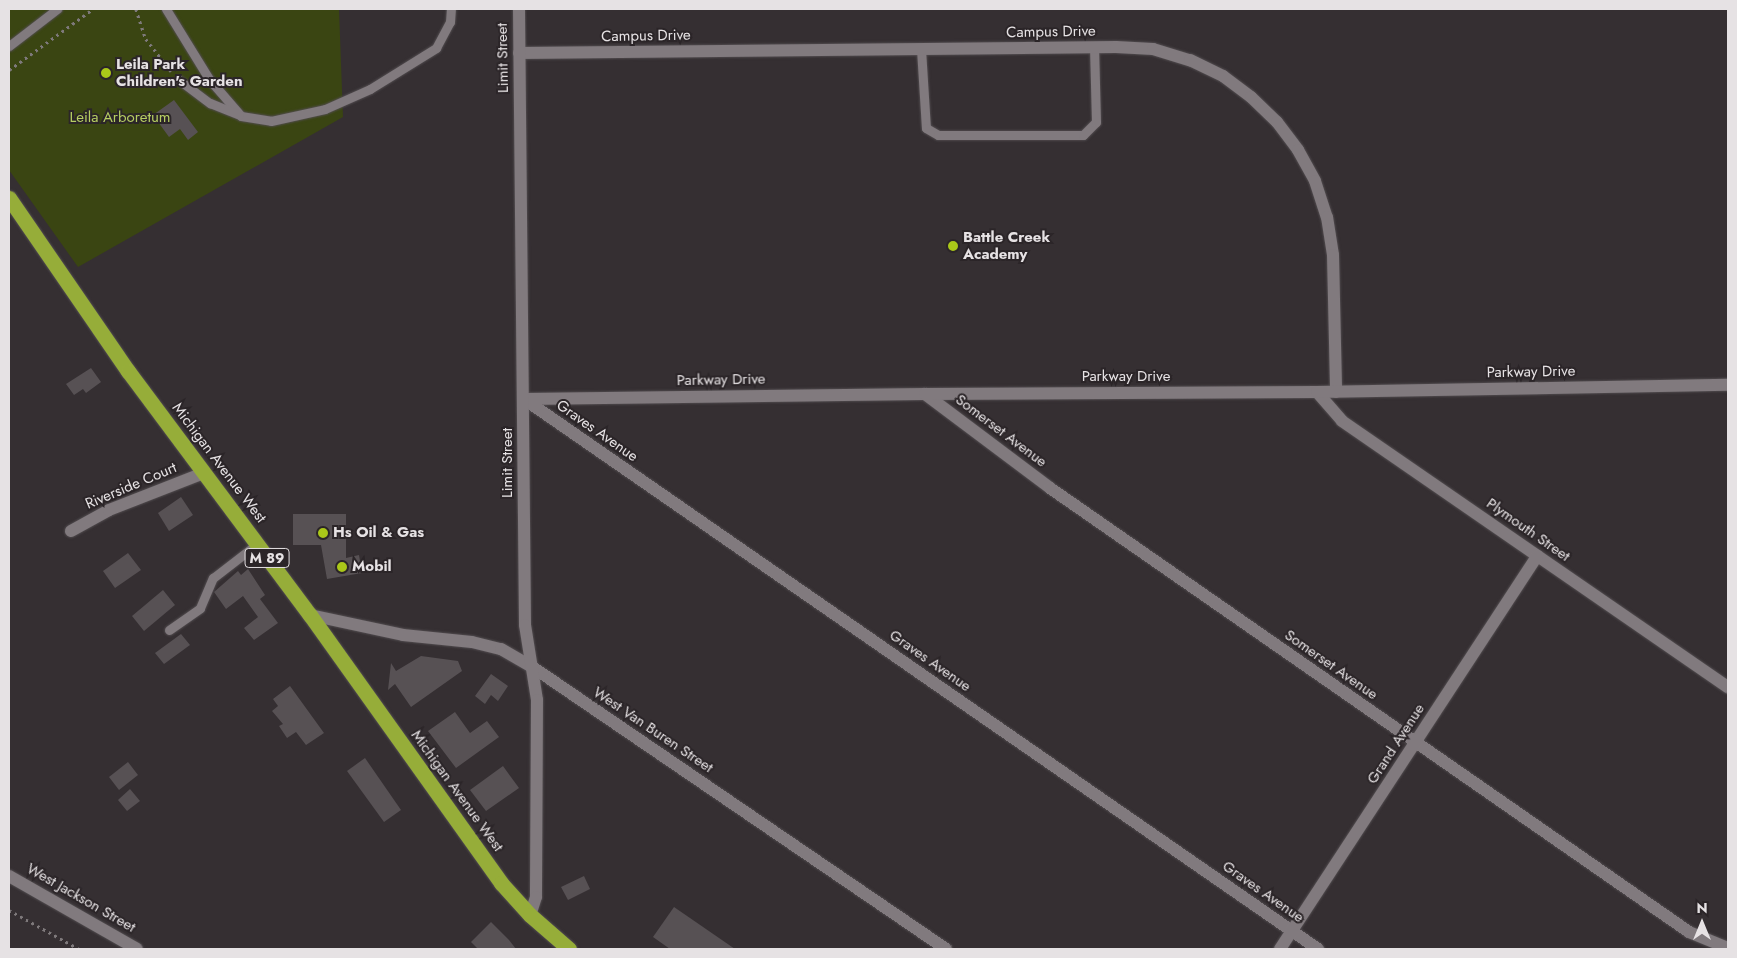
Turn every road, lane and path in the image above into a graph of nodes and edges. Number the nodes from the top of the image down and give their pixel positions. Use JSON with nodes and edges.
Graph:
{"nodes":[{"id":1,"x":57,"y":9,"type":"edge"},
{"id":2,"x":93,"y":9,"type":"edge"},
{"id":3,"x":136,"y":9,"type":"edge"},
{"id":4,"x":166,"y":9,"type":"edge"},
{"id":5,"x":451,"y":9,"type":"edge"},
{"id":6,"x":518,"y":9,"type":"edge"},
{"id":7,"x":9,"y":46,"type":"edge"},
{"id":8,"x":1094,"y":48,"type":"junction"},
{"id":9,"x":921,"y":49,"type":"junction"},
{"id":10,"x":519,"y":53,"type":"junction"},
{"id":11,"x":9,"y":70,"type":"edge"},
{"id":12,"x":179,"y":80,"type":"joint"},
{"id":13,"x":241,"y":116,"type":"junction"},
{"id":14,"x":9,"y":198,"type":"edge"},
{"id":15,"x":1728,"y":384,"type":"edge"},
{"id":16,"x":1317,"y":392,"type":"junction"},
{"id":17,"x":1336,"y":392,"type":"junction"},
{"id":18,"x":925,"y":394,"type":"junction"},
{"id":19,"x":524,"y":399,"type":"junction"},
{"id":20,"x":204,"y":473,"type":"junction"},
{"id":21,"x":71,"y":531,"type":"dead end"},
{"id":22,"x":257,"y":544,"type":"junction"},
{"id":23,"x":1537,"y":556,"type":"junction"},
{"id":24,"x":310,"y":615,"type":"junction"},
{"id":25,"x":169,"y":630,"type":"dead end"},
{"id":26,"x":531,"y":666,"type":"junction"},
{"id":27,"x":1728,"y":687,"type":"edge"},
{"id":28,"x":1416,"y":743,"type":"junction"},
{"id":29,"x":9,"y":876,"type":"edge"},
{"id":30,"x":9,"y":910,"type":"edge"},
{"id":31,"x":530,"y":915,"type":"junction"},
{"id":32,"x":1292,"y":932,"type":"junction"},
{"id":33,"x":1728,"y":948,"type":"edge"},
{"id":34,"x":79,"y":949,"type":"edge"},
{"id":35,"x":137,"y":949,"type":"edge"},
{"id":36,"x":569,"y":949,"type":"edge"},
{"id":37,"x":946,"y":949,"type":"edge"},
{"id":38,"x":1280,"y":949,"type":"edge"},
{"id":39,"x":1318,"y":949,"type":"edge"}],
"edges":[{"from":1,"to":7,"type":"lane"},
{"from":2,"to":11,"type":"path"},
{"from":3,"to":12,"type":"path"},
{"from":4,"to":13,"type":"lane"},
{"from":5,"to":13,"type":"lane"},
{"from":6,"to":10,"type":"street","name":"Limit Street"},
{"from":8,"to":9,"type":"street","name":"Campus Drive"},
{"from":8,"to":9,"type":"lane"},
{"from":8,"to":17,"type":"street","name":"Campus Drive"},
{"from":9,"to":10,"type":"street","name":"Campus Drive"},
{"from":10,"to":19,"type":"street","name":"Limit Street"},
{"from":12,"to":13,"type":"lane"},
{"from":14,"to":20,"type":"highway","name":"Michigan Avenue West","number":"M 89"},
{"from":15,"to":17,"type":"street","name":"Parkway Drive"},
{"from":16,"to":17,"type":"street","name":"Parkway Drive"},
{"from":16,"to":18,"type":"street","name":"Parkway Drive"},
{"from":16,"to":23,"type":"street","name":"Plymouth Street"},
{"from":18,"to":19,"type":"street","name":"Parkway Drive"},
{"from":18,"to":28,"type":"street","name":"Somerset Avenue"},
{"from":19,"to":26,"type":"street","name":"Limit Street"},
{"from":19,"to":32,"type":"street","name":"Graves Avenue"},
{"from":20,"to":21,"type":"street","name":"Riverside Court"},
{"from":20,"to":22,"type":"highway","name":"Michigan Avenue West","number":"M 89"},
{"from":22,"to":24,"type":"highway","name":"Michigan Avenue West","number":"M 89"},
{"from":22,"to":25,"type":"lane"},
{"from":23,"to":27,"type":"street","name":"Plymouth Street"},
{"from":23,"to":28,"type":"street","name":"Grand Avenue"},
{"from":24,"to":26,"type":"street","name":"West Van Buren Street"},
{"from":24,"to":31,"type":"highway","name":"Michigan Avenue West","number":"M 89"},
{"from":26,"to":31,"type":"street","name":"Limit Street"},
{"from":26,"to":37,"type":"street","name":"West Van Buren Street"},
{"from":28,"to":32,"type":"street","name":"Grand Avenue"},
{"from":28,"to":33,"type":"street","name":"Somerset Avenue"},
{"from":29,"to":35,"type":"street","name":"West Jackson Street"},
{"from":30,"to":34,"type":"path"},
{"from":31,"to":36,"type":"highway","number":"M 89"},
{"from":32,"to":38,"type":"street","name":"Grand Avenue"},
{"from":32,"to":39,"type":"street","name":"Graves Avenue"}]}
